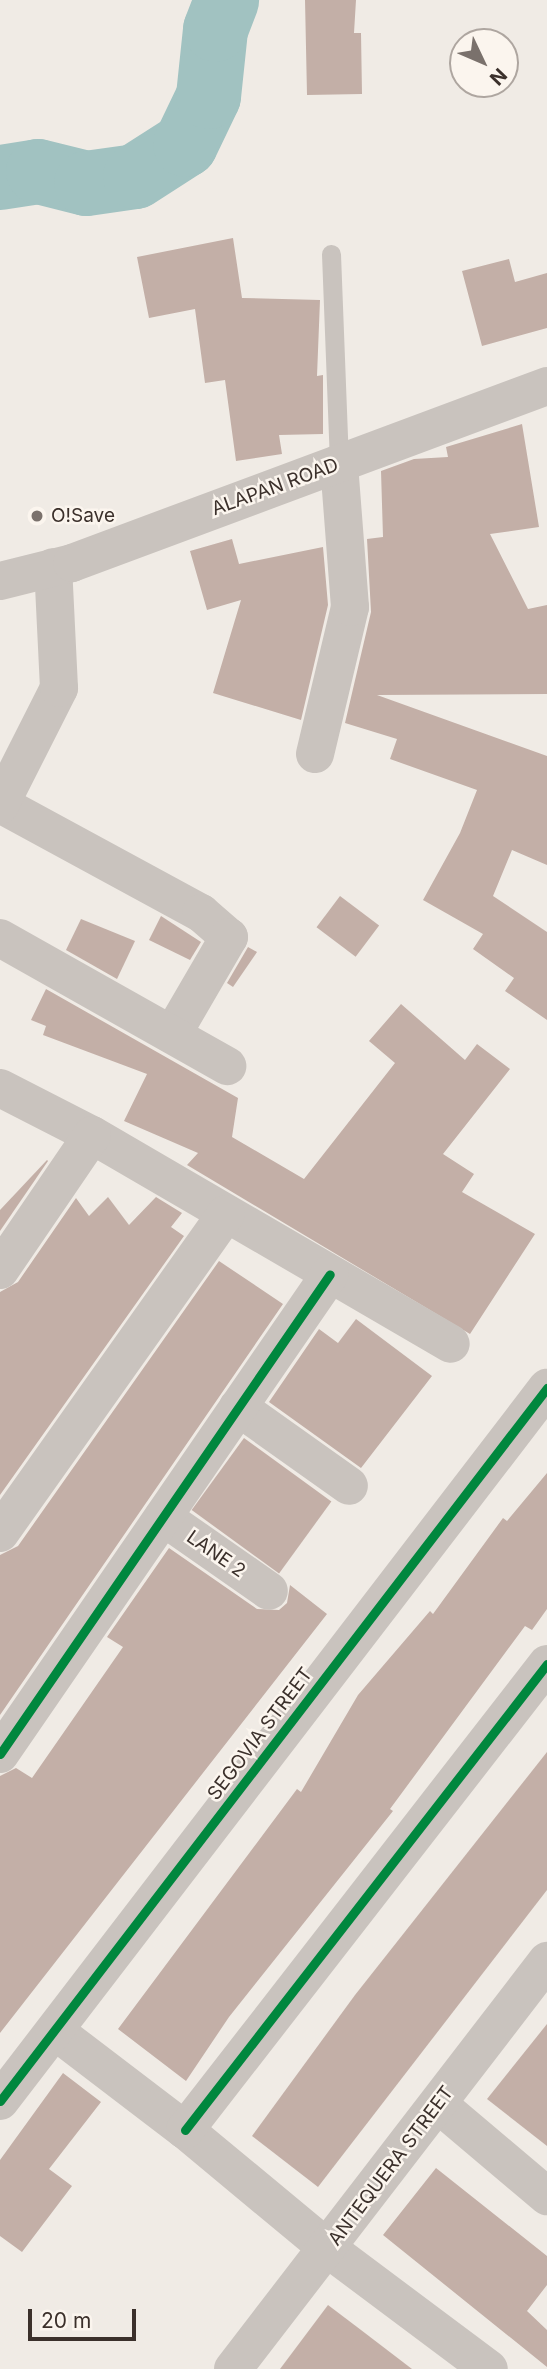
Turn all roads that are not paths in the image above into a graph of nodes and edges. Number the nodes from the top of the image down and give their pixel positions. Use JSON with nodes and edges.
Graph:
{"nodes":[{"id":1,"x":331,"y":254,"type":"dead end"},
{"id":2,"x":547,"y":386,"type":"edge"},
{"id":3,"x":339,"y":463,"type":"junction"},
{"id":4,"x":53,"y":567,"type":"junction"},
{"id":5,"x":0,"y":581,"type":"edge"},
{"id":6,"x":315,"y":754,"type":"dead end"},
{"id":7,"x":0,"y":805,"type":"edge"},
{"id":8,"x":0,"y":938,"type":"edge"},
{"id":9,"x":172,"y":1035,"type":"junction"},
{"id":10,"x":227,"y":1066,"type":"dead end"},
{"id":11,"x":0,"y":1088,"type":"edge"},
{"id":12,"x":92,"y":1135,"type":"junction"},
{"id":13,"x":226,"y":1214,"type":"junction"},
{"id":14,"x":0,"y":1270,"type":"edge"},
{"id":15,"x":330,"y":1274,"type":"junction"},
{"id":16,"x":451,"y":1344,"type":"dead end"},
{"id":17,"x":547,"y":1388,"type":"edge"},
{"id":18,"x":238,"y":1407,"type":"junction"},
{"id":19,"x":349,"y":1486,"type":"dead end"},
{"id":20,"x":163,"y":1517,"type":"junction"},
{"id":21,"x":0,"y":1533,"type":"edge"},
{"id":22,"x":269,"y":1591,"type":"dead end"},
{"id":23,"x":547,"y":1664,"type":"edge"},
{"id":24,"x":0,"y":1754,"type":"edge"},
{"id":25,"x":544,"y":1973,"type":"edge"},
{"id":26,"x":55,"y":2031,"type":"junction"},
{"id":27,"x":0,"y":2101,"type":"edge"},
{"id":28,"x":438,"y":2104,"type":"junction"},
{"id":29,"x":185,"y":2130,"type":"junction"},
{"id":30,"x":547,"y":2196,"type":"edge"},
{"id":31,"x":327,"y":2248,"type":"junction"},
{"id":32,"x":233,"y":2369,"type":"edge"},
{"id":33,"x":489,"y":2369,"type":"edge"}],
"edges":[{"from":1,"to":3,"type":"lane"},
{"from":2,"to":3,"type":"street","name":"ALAPAN ROAD"},
{"from":3,"to":4,"type":"street","name":"ALAPAN ROAD"},
{"from":3,"to":6,"type":"street"},
{"from":4,"to":5,"type":"street","name":"ALAPAN ROAD"},
{"from":4,"to":7,"type":"street"},
{"from":7,"to":9,"type":"street"},
{"from":8,"to":9,"type":"street"},
{"from":9,"to":10,"type":"street"},
{"from":11,"to":12,"type":"street"},
{"from":12,"to":13,"type":"street"},
{"from":12,"to":14,"type":"street"},
{"from":13,"to":15,"type":"street"},
{"from":13,"to":21,"type":"street"},
{"from":15,"to":16,"type":"street"},
{"from":15,"to":18,"type":"street"},
{"from":17,"to":26,"type":"street","name":"SEGOVIA STREET"},
{"from":18,"to":19,"type":"street"},
{"from":18,"to":20,"type":"street"},
{"from":20,"to":22,"type":"street","name":"LANE 2"},
{"from":20,"to":24,"type":"street"},
{"from":23,"to":29,"type":"street"},
{"from":25,"to":28,"type":"street","name":"ANTEQUERA STREET"},
{"from":26,"to":27,"type":"street","name":"SEGOVIA STREET"},
{"from":26,"to":29,"type":"street"},
{"from":28,"to":30,"type":"street"},
{"from":28,"to":31,"type":"street","name":"ANTEQUERA STREET"},
{"from":29,"to":31,"type":"street"},
{"from":31,"to":32,"type":"street","name":"ANTEQUERA STREET"},
{"from":31,"to":33,"type":"street"}]}
